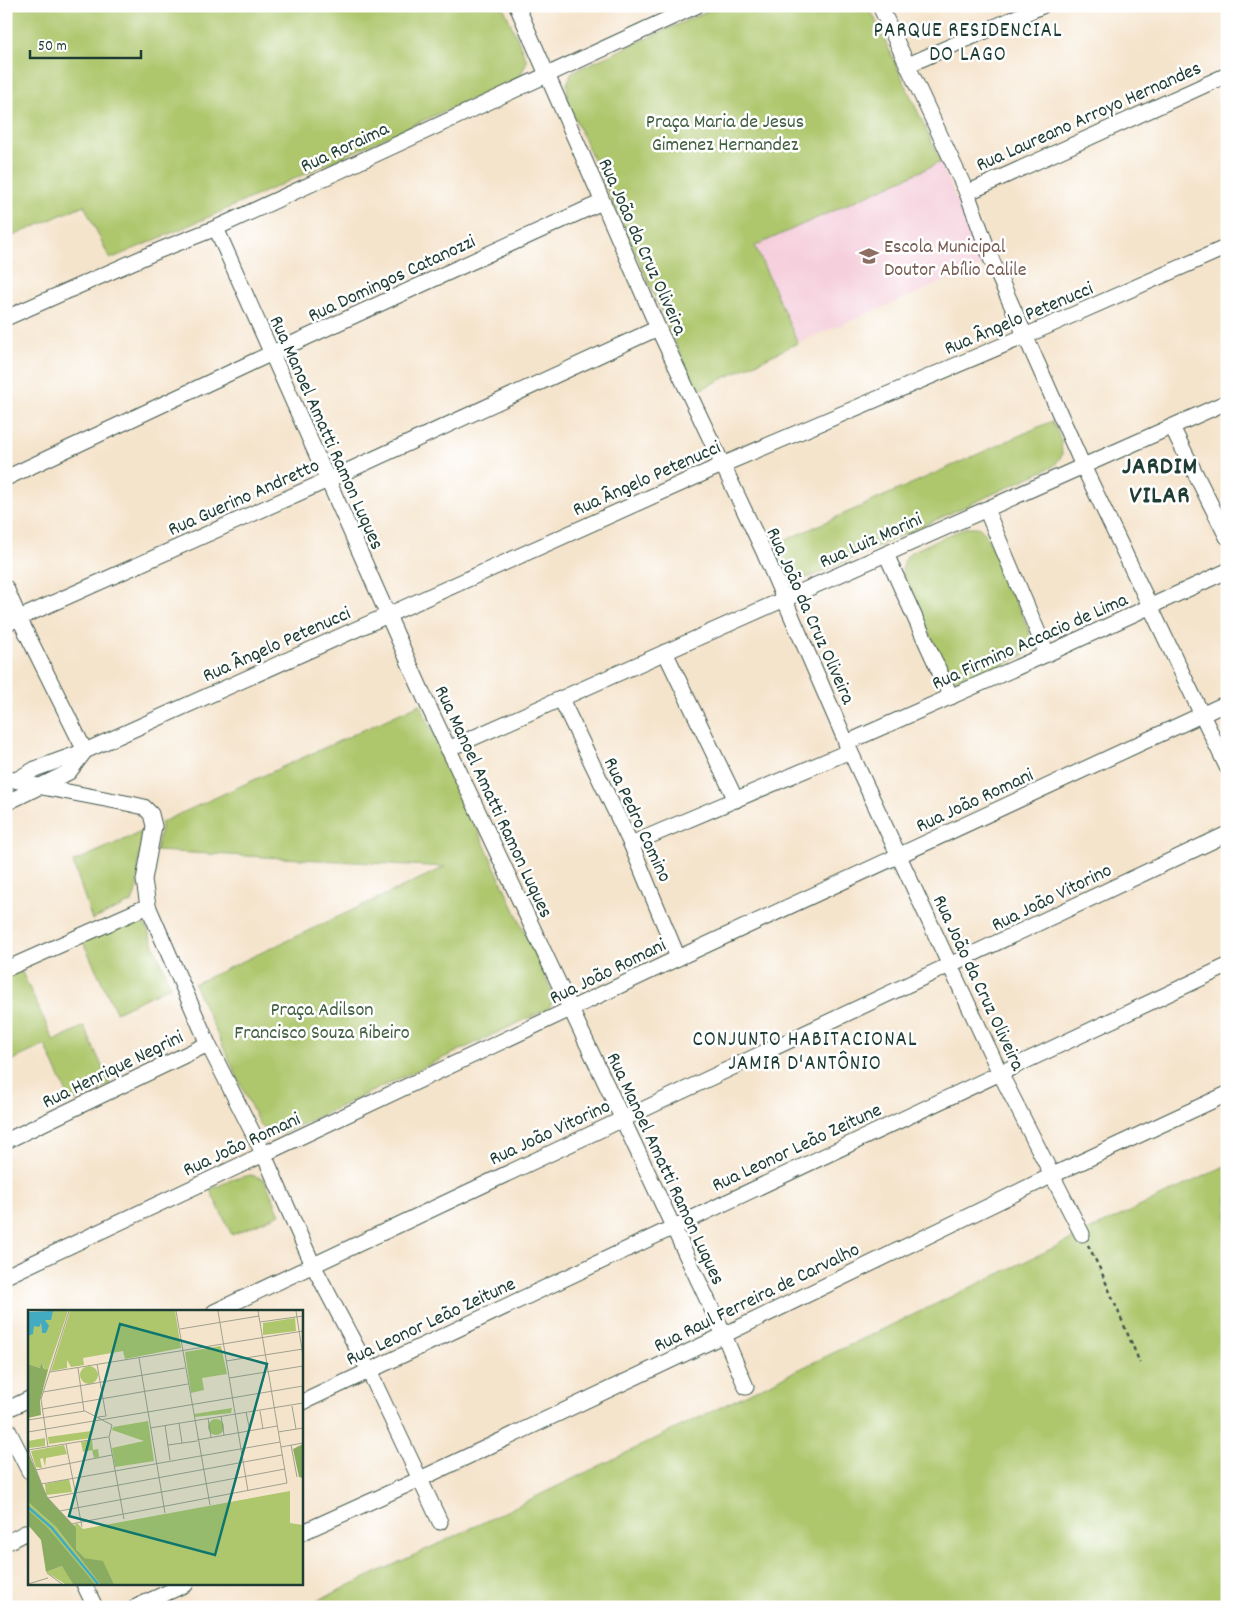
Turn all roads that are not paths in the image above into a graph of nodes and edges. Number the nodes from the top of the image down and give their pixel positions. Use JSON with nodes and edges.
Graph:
{"nodes":[{"id":1,"x":516,"y":6,"type":"edge"},
{"id":2,"x":696,"y":6,"type":"edge"},
{"id":3,"x":880,"y":6,"type":"edge"},
{"id":4,"x":1042,"y":6,"type":"edge"},
{"id":5,"x":908,"y":65,"type":"junction"},
{"id":6,"x":546,"y":74,"type":"junction"},
{"id":7,"x":1227,"y":75,"type":"edge"},
{"id":8,"x":967,"y":192,"type":"junction"},
{"id":9,"x":602,"y":202,"type":"junction"},
{"id":10,"x":216,"y":228,"type":"junction"},
{"id":11,"x":1227,"y":247,"type":"edge"},
{"id":12,"x":6,"y":318,"type":"edge"},
{"id":13,"x":658,"y":328,"type":"junction"},
{"id":14,"x":1025,"y":336,"type":"junction"},
{"id":15,"x":270,"y":354,"type":"junction"},
{"id":16,"x":1227,"y":402,"type":"edge"},
{"id":17,"x":1172,"y":427,"type":"junction"},
{"id":18,"x":722,"y":465,"type":"junction"},
{"id":19,"x":1083,"y":466,"type":"junction"},
{"id":20,"x":6,"y":478,"type":"edge"},
{"id":21,"x":328,"y":480,"type":"junction"},
{"id":22,"x":986,"y":509,"type":"junction"},
{"id":23,"x":1227,"y":537,"type":"edge"},
{"id":24,"x":886,"y":554,"type":"junction"},
{"id":25,"x":1227,"y":571,"type":"edge"},
{"id":26,"x":6,"y":588,"type":"edge"},
{"id":27,"x":784,"y":599,"type":"junction"},
{"id":28,"x":1150,"y":607,"type":"junction"},
{"id":29,"x":388,"y":614,"type":"junction"},
{"id":30,"x":13,"y":621,"type":"edge"},
{"id":31,"x":665,"y":652,"type":"junction"},
{"id":32,"x":1047,"y":654,"type":"junction"},
{"id":33,"x":951,"y":697,"type":"junction"},
{"id":34,"x":561,"y":699,"type":"junction"},
{"id":35,"x":1227,"y":703,"type":"edge"},
{"id":36,"x":1202,"y":714,"type":"junction"},
{"id":37,"x":848,"y":747,"type":"junction"},
{"id":38,"x":448,"y":749,"type":"junction"},
{"id":39,"x":85,"y":752,"type":"junction"},
{"id":40,"x":1227,"y":767,"type":"edge"},
{"id":41,"x":11,"y":779,"type":"edge"},
{"id":42,"x":42,"y":787,"type":"junction"},
{"id":43,"x":736,"y":800,"type":"junction"},
{"id":44,"x":6,"y":803,"type":"edge"},
{"id":45,"x":1227,"y":834,"type":"edge"},
{"id":46,"x":631,"y":844,"type":"junction"},
{"id":47,"x":899,"y":856,"type":"junction"},
{"id":48,"x":148,"y":906,"type":"junction"},
{"id":49,"x":678,"y":958,"type":"junction"},
{"id":50,"x":952,"y":966,"type":"junction"},
{"id":51,"x":1227,"y":966,"type":"edge"},
{"id":52,"x":6,"y":970,"type":"edge"},
{"id":53,"x":570,"y":1010,"type":"junction"},
{"id":54,"x":208,"y":1044,"type":"junction"},
{"id":55,"x":1000,"y":1073,"type":"junction"},
{"id":56,"x":1227,"y":1094,"type":"edge"},
{"id":57,"x":622,"y":1119,"type":"junction"},
{"id":58,"x":6,"y":1141,"type":"edge"},
{"id":59,"x":264,"y":1154,"type":"junction"},
{"id":60,"x":1053,"y":1174,"type":"junction"},
{"id":61,"x":672,"y":1226,"type":"junction"},
{"id":62,"x":1082,"y":1234,"type":"road end"},
{"id":63,"x":313,"y":1265,"type":"junction"},
{"id":64,"x":6,"y":1276,"type":"edge"},
{"id":65,"x":218,"y":1310,"type":"edge"},
{"id":66,"x":724,"y":1335,"type":"junction"},
{"id":67,"x":369,"y":1371,"type":"junction"},
{"id":68,"x":746,"y":1387,"type":"dead end"},
{"id":69,"x":28,"y":1399,"type":"edge"},
{"id":70,"x":302,"y":1402,"type":"edge"},
{"id":71,"x":6,"y":1410,"type":"edge"},
{"id":72,"x":6,"y":1426,"type":"edge"},
{"id":73,"x":28,"y":1469,"type":"edge"},
{"id":74,"x":420,"y":1479,"type":"junction"},
{"id":75,"x":440,"y":1522,"type":"dead end"},
{"id":76,"x":28,"y":1531,"type":"edge"},
{"id":77,"x":302,"y":1533,"type":"edge"},
{"id":78,"x":6,"y":1542,"type":"edge"},
{"id":79,"x":85,"y":1586,"type":"edge"},
{"id":80,"x":182,"y":1586,"type":"edge"},
{"id":81,"x":95,"y":1607,"type":"edge"},
{"id":82,"x":136,"y":1607,"type":"edge"}],
"edges":[{"from":1,"to":6,"type":"street","name":"Rua João da Cruz Oliveira"},
{"from":2,"to":6,"type":"street","name":"Rua Roraima"},
{"from":3,"to":5,"type":"street"},
{"from":4,"to":5,"type":"street"},
{"from":5,"to":8,"type":"street"},
{"from":6,"to":9,"type":"street","name":"Rua João da Cruz Oliveira"},
{"from":6,"to":10,"type":"street","name":"Rua Roraima"},
{"from":7,"to":8,"type":"street","name":"Rua Laureano Arroyo Hernandes"},
{"from":8,"to":14,"type":"street"},
{"from":9,"to":13,"type":"street","name":"Rua João da Cruz Oliveira"},
{"from":9,"to":15,"type":"street","name":"Rua Domingos Catanozzi"},
{"from":10,"to":12,"type":"street","name":"Rua Roraima"},
{"from":10,"to":15,"type":"street","name":"Rua Manoel Amatti Ramon Luques"},
{"from":11,"to":14,"type":"street","name":"Rua Ângelo Petenucci"},
{"from":13,"to":18,"type":"street","name":"Rua João da Cruz Oliveira"},
{"from":13,"to":21,"type":"street","name":"Rua Guerino Andretto"},
{"from":14,"to":18,"type":"street","name":"Rua Ângelo Petenucci"},
{"from":14,"to":19,"type":"street"},
{"from":15,"to":20,"type":"street","name":"Rua Domingos Catanozzi"},
{"from":15,"to":21,"type":"street","name":"Rua Manoel Amatti Ramon Luques"},
{"from":16,"to":17,"type":"street","name":"Rua Luiz Morini"},
{"from":17,"to":19,"type":"street","name":"Rua Luiz Morini"},
{"from":17,"to":23,"type":"street"},
{"from":18,"to":27,"type":"street","name":"Rua João da Cruz Oliveira"},
{"from":18,"to":29,"type":"street","name":"Rua Ângelo Petenucci"},
{"from":19,"to":22,"type":"street","name":"Rua Luiz Morini"},
{"from":19,"to":28,"type":"street"},
{"from":21,"to":29,"type":"street","name":"Rua Manoel Amatti Ramon Luques"},
{"from":21,"to":30,"type":"street","name":"Rua Guerino Andretto"},
{"from":22,"to":24,"type":"street","name":"Rua Luiz Morini"},
{"from":22,"to":32,"type":"street"},
{"from":24,"to":27,"type":"street","name":"Rua Luiz Morini"},
{"from":24,"to":33,"type":"street"},
{"from":25,"to":28,"type":"street","name":"Rua Firmino Accacio de Lima"},
{"from":26,"to":30,"type":"street"},
{"from":27,"to":31,"type":"street","name":"Rua Luiz Morini"},
{"from":27,"to":37,"type":"street","name":"Rua João da Cruz Oliveira"},
{"from":28,"to":32,"type":"street","name":"Rua Firmino Accacio de Lima"},
{"from":28,"to":36,"type":"street"},
{"from":29,"to":38,"type":"street","name":"Rua Manoel Amatti Ramon Luques"},
{"from":29,"to":39,"type":"street","name":"Rua Ângelo Petenucci"},
{"from":30,"to":39,"type":"street"},
{"from":31,"to":34,"type":"street","name":"Rua Luiz Morini"},
{"from":31,"to":43,"type":"street"},
{"from":32,"to":33,"type":"street","name":"Rua Firmino Accacio de Lima"},
{"from":33,"to":37,"type":"street","name":"Rua Firmino Accacio de Lima"},
{"from":34,"to":38,"type":"street","name":"Rua Luiz Morini"},
{"from":34,"to":46,"type":"street","name":"Rua Pedro Comino"},
{"from":35,"to":36,"type":"street","name":"Rua João Romani"},
{"from":36,"to":40,"type":"street"},
{"from":36,"to":47,"type":"street","name":"Rua João Romani"},
{"from":37,"to":43,"type":"street","name":"Rua Firmino Accacio de Lima"},
{"from":37,"to":47,"type":"street","name":"Rua João da Cruz Oliveira"},
{"from":38,"to":53,"type":"street","name":"Rua Manoel Amatti Ramon Luques"},
{"from":39,"to":41,"type":"street","name":"Rua Ângelo Petenucci"},
{"from":39,"to":42,"type":"street","name":"Rua Ângelo Petenucci"},
{"from":41,"to":42,"type":"street"},
{"from":42,"to":44,"type":"street","name":"Rua Ângelo Petenucci"},
{"from":42,"to":48,"type":"street"},
{"from":43,"to":46,"type":"street","name":"Rua Firmino Accacio de Lima"},
{"from":45,"to":50,"type":"street","name":"Rua João Vitorino"},
{"from":46,"to":49,"type":"street","name":"Rua Pedro Comino"},
{"from":47,"to":49,"type":"street","name":"Rua João Romani"},
{"from":47,"to":50,"type":"street","name":"Rua João da Cruz Oliveira"},
{"from":48,"to":52,"type":"street"},
{"from":48,"to":54,"type":"street"},
{"from":49,"to":53,"type":"street","name":"Rua João Romani"},
{"from":50,"to":55,"type":"street","name":"Rua João da Cruz Oliveira"},
{"from":50,"to":57,"type":"street","name":"Rua João Vitorino"},
{"from":51,"to":55,"type":"street","name":"Rua Leonor Leão Zeitune"},
{"from":53,"to":57,"type":"street","name":"Rua Manoel Amatti Ramon Luques"},
{"from":53,"to":59,"type":"street","name":"Rua João Romani"},
{"from":54,"to":58,"type":"street","name":"Rua Henrique Negrini"},
{"from":54,"to":59,"type":"street"},
{"from":55,"to":60,"type":"street","name":"Rua João da Cruz Oliveira"},
{"from":55,"to":61,"type":"street","name":"Rua Leonor Leão Zeitune"},
{"from":56,"to":60,"type":"street","name":"Rua Raul Ferreira de Carvalho"},
{"from":57,"to":61,"type":"street","name":"Rua Manoel Amatti Ramon Luques"},
{"from":57,"to":63,"type":"street","name":"Rua João Vitorino"},
{"from":59,"to":63,"type":"street"},
{"from":59,"to":64,"type":"street","name":"Rua João Romani"},
{"from":60,"to":62,"type":"street","name":"Rua João da Cruz Oliveira"},
{"from":60,"to":66,"type":"street","name":"Rua Raul Ferreira de Carvalho"},
{"from":61,"to":66,"type":"street","name":"Rua Manoel Amatti Ramon Luques"},
{"from":61,"to":67,"type":"street","name":"Rua Leonor Leão Zeitune"},
{"from":63,"to":65,"type":"street","name":"Rua João Vitorino"},
{"from":63,"to":67,"type":"street"},
{"from":66,"to":68,"type":"street","name":"Rua Manoel Amatti Ramon Luques"},
{"from":66,"to":74,"type":"street","name":"Rua Raul Ferreira de Carvalho"},
{"from":67,"to":70,"type":"street","name":"Rua Leonor Leão Zeitune"},
{"from":67,"to":74,"type":"street"},
{"from":69,"to":71,"type":"street"},
{"from":72,"to":73,"type":"street"},
{"from":74,"to":75,"type":"street"},
{"from":74,"to":77,"type":"street","name":"Rua Raul Ferreira de Carvalho"},
{"from":76,"to":78,"type":"street"},
{"from":79,"to":81,"type":"street"},
{"from":80,"to":82,"type":"street"}]}
